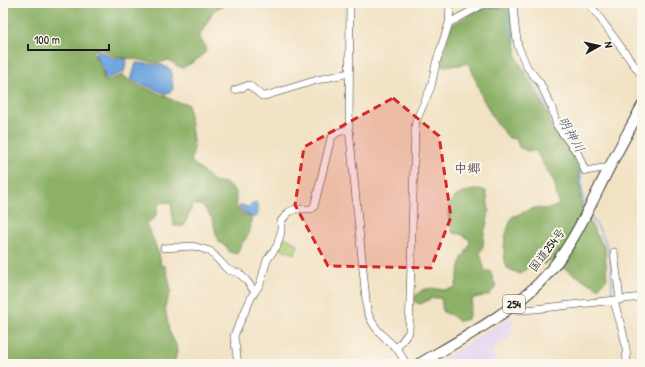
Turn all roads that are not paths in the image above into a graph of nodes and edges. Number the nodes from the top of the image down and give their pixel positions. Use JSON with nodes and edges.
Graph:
{"nodes":[{"id":1,"x":350,"y":3,"type":"edge"},
{"id":2,"x":450,"y":3,"type":"edge"},
{"id":3,"x":589,"y":3,"type":"edge"},
{"id":4,"x":512,"y":4,"type":"edge"},
{"id":5,"x":449,"y":23,"type":"junction"},
{"id":6,"x":349,"y":73,"type":"junction"},
{"id":7,"x":642,"y":76,"type":"edge"},
{"id":8,"x":235,"y":90,"type":"dead end"},
{"id":9,"x":642,"y":106,"type":"edge"},
{"id":10,"x":349,"y":129,"type":"junction"},
{"id":11,"x":609,"y":168,"type":"junction"},
{"id":12,"x":164,"y":248,"type":"dead end"},
{"id":13,"x":614,"y":252,"type":"dead end"},
{"id":14,"x":255,"y":292,"type":"junction"},
{"id":15,"x":642,"y":297,"type":"edge"},
{"id":16,"x":617,"y":300,"type":"junction"},
{"id":17,"x":513,"y":305,"type":"junction"},
{"id":18,"x":397,"y":348,"type":"junction"},
{"id":19,"x":238,"y":364,"type":"edge"},
{"id":20,"x":406,"y":364,"type":"edge"},
{"id":21,"x":420,"y":364,"type":"edge"},
{"id":22,"x":627,"y":364,"type":"edge"}],
"edges":[{"from":1,"to":6,"type":"street"},
{"from":2,"to":5,"type":"street"},
{"from":3,"to":7,"type":"street"},
{"from":4,"to":5,"type":"street"},
{"from":4,"to":11,"type":"street"},
{"from":5,"to":18,"type":"street"},
{"from":6,"to":8,"type":"street"},
{"from":6,"to":10,"type":"street"},
{"from":9,"to":11,"type":"highway","name":"国道254号","number":"254"},
{"from":10,"to":14,"type":"street"},
{"from":10,"to":18,"type":"street"},
{"from":11,"to":17,"type":"highway","name":"国道254号","number":"254"},
{"from":12,"to":14,"type":"street"},
{"from":13,"to":16,"type":"street"},
{"from":14,"to":19,"type":"street"},
{"from":15,"to":16,"type":"street"},
{"from":16,"to":17,"type":"street"},
{"from":16,"to":22,"type":"street"},
{"from":17,"to":21,"type":"highway","name":"国道254号","number":"254"},
{"from":18,"to":20,"type":"street"}]}
